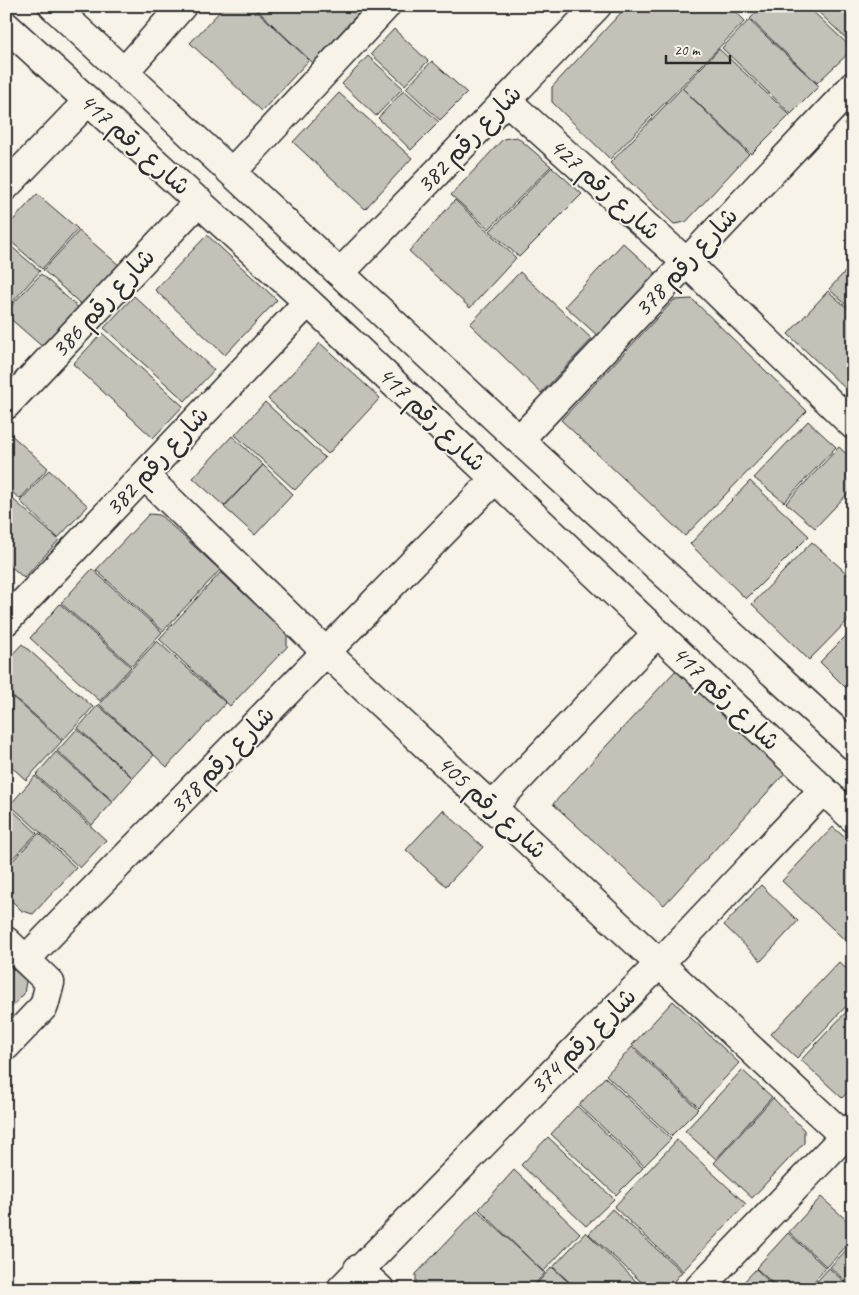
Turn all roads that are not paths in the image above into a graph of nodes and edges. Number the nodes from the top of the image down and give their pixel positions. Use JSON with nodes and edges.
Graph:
{"nodes":[{"id":1,"x":53,"y":6,"type":"edge"},
{"id":2,"x":182,"y":6,"type":"edge"},
{"id":3,"x":386,"y":6,"type":"edge"},
{"id":4,"x":597,"y":6,"type":"edge"},
{"id":5,"x":6,"y":26,"type":"edge"},
{"id":6,"x":124,"y":72,"type":"junction"},
{"id":7,"x":853,"y":86,"type":"edge"},
{"id":8,"x":88,"y":101,"type":"junction"},
{"id":9,"x":507,"y":101,"type":"junction"},
{"id":10,"x":233,"y":171,"type":"junction"},
{"id":11,"x":6,"y":186,"type":"edge"},
{"id":12,"x":199,"y":201,"type":"junction"},
{"id":13,"x":686,"y":262,"type":"junction"},
{"id":14,"x":341,"y":272,"type":"junction"},
{"id":15,"x":308,"y":302,"type":"junction"},
{"id":16,"x":6,"y":405,"type":"edge"},
{"id":17,"x":853,"y":425,"type":"edge"},
{"id":18,"x":519,"y":440,"type":"junction"},
{"id":19,"x":144,"y":475,"type":"junction"},
{"id":20,"x":495,"y":479,"type":"junction"},
{"id":21,"x":6,"y":621,"type":"edge"},
{"id":22,"x":657,"y":633,"type":"junction"},
{"id":23,"x":327,"y":652,"type":"junction"},
{"id":24,"x":853,"y":746,"type":"edge"},
{"id":25,"x":823,"y":790,"type":"junction"},
{"id":26,"x":492,"y":807,"type":"junction"},
{"id":27,"x":853,"y":818,"type":"edge"},
{"id":28,"x":6,"y":941,"type":"edge"},
{"id":29,"x":26,"y":959,"type":"junction"},
{"id":30,"x":659,"y":964,"type":"junction"},
{"id":31,"x":6,"y":1046,"type":"edge"},
{"id":32,"x":848,"y":1132,"type":"edge"},
{"id":33,"x":350,"y":1279,"type":"edge"},
{"id":34,"x":380,"y":1289,"type":"edge"},
{"id":35,"x":698,"y":1289,"type":"edge"}],
"edges":[{"from":1,"to":6,"type":"street","name":"شارع رقم 417"},
{"from":2,"to":6,"type":"street"},
{"from":3,"to":10,"type":"street"},
{"from":4,"to":9,"type":"street","name":"شارع رقم 382"},
{"from":5,"to":8,"type":"street","name":"شارع رقم 417"},
{"from":6,"to":10,"type":"street","name":"شارع رقم 417"},
{"from":7,"to":13,"type":"street","name":"شارع رقم 378"},
{"from":8,"to":11,"type":"street"},
{"from":8,"to":12,"type":"street","name":"شارع رقم 417"},
{"from":9,"to":13,"type":"street","name":"شارع رقم 427"},
{"from":9,"to":14,"type":"street","name":"شارع رقم 382"},
{"from":10,"to":14,"type":"street","name":"شارع رقم 417"},
{"from":12,"to":15,"type":"street","name":"شارع رقم 417"},
{"from":12,"to":16,"type":"street","name":"شارع رقم 386"},
{"from":13,"to":17,"type":"street","name":"شارع رقم 427"},
{"from":13,"to":18,"type":"street","name":"شارع رقم 378"},
{"from":14,"to":18,"type":"street","name":"شارع رقم 417"},
{"from":15,"to":19,"type":"street","name":"شارع رقم 382"},
{"from":15,"to":20,"type":"street","name":"شارع رقم 417"},
{"from":18,"to":24,"type":"street","name":"شارع رقم 417"},
{"from":19,"to":21,"type":"street","name":"شارع رقم 382"},
{"from":19,"to":23,"type":"street","name":"شارع رقم 405"},
{"from":20,"to":22,"type":"street","name":"شارع رقم 417"},
{"from":20,"to":23,"type":"street","name":"شارع رقم 378"},
{"from":22,"to":25,"type":"street","name":"شارع رقم 417"},
{"from":22,"to":26,"type":"street"},
{"from":23,"to":26,"type":"street","name":"شارع رقم 405"},
{"from":23,"to":29,"type":"street","name":"شارع رقم 378"},
{"from":25,"to":27,"type":"street","name":"شارع رقم 417"},
{"from":25,"to":30,"type":"street","name":"شارع رقم 374"},
{"from":26,"to":30,"type":"street","name":"شارع رقم 405"},
{"from":28,"to":29,"type":"street"},
{"from":29,"to":31,"type":"street"},
{"from":30,"to":32,"type":"street","name":"شارع رقم 405"},
{"from":30,"to":33,"type":"street","name":"شارع رقم 374"},
{"from":32,"to":35,"type":"street"},
{"from":33,"to":34,"type":"street"}]}
